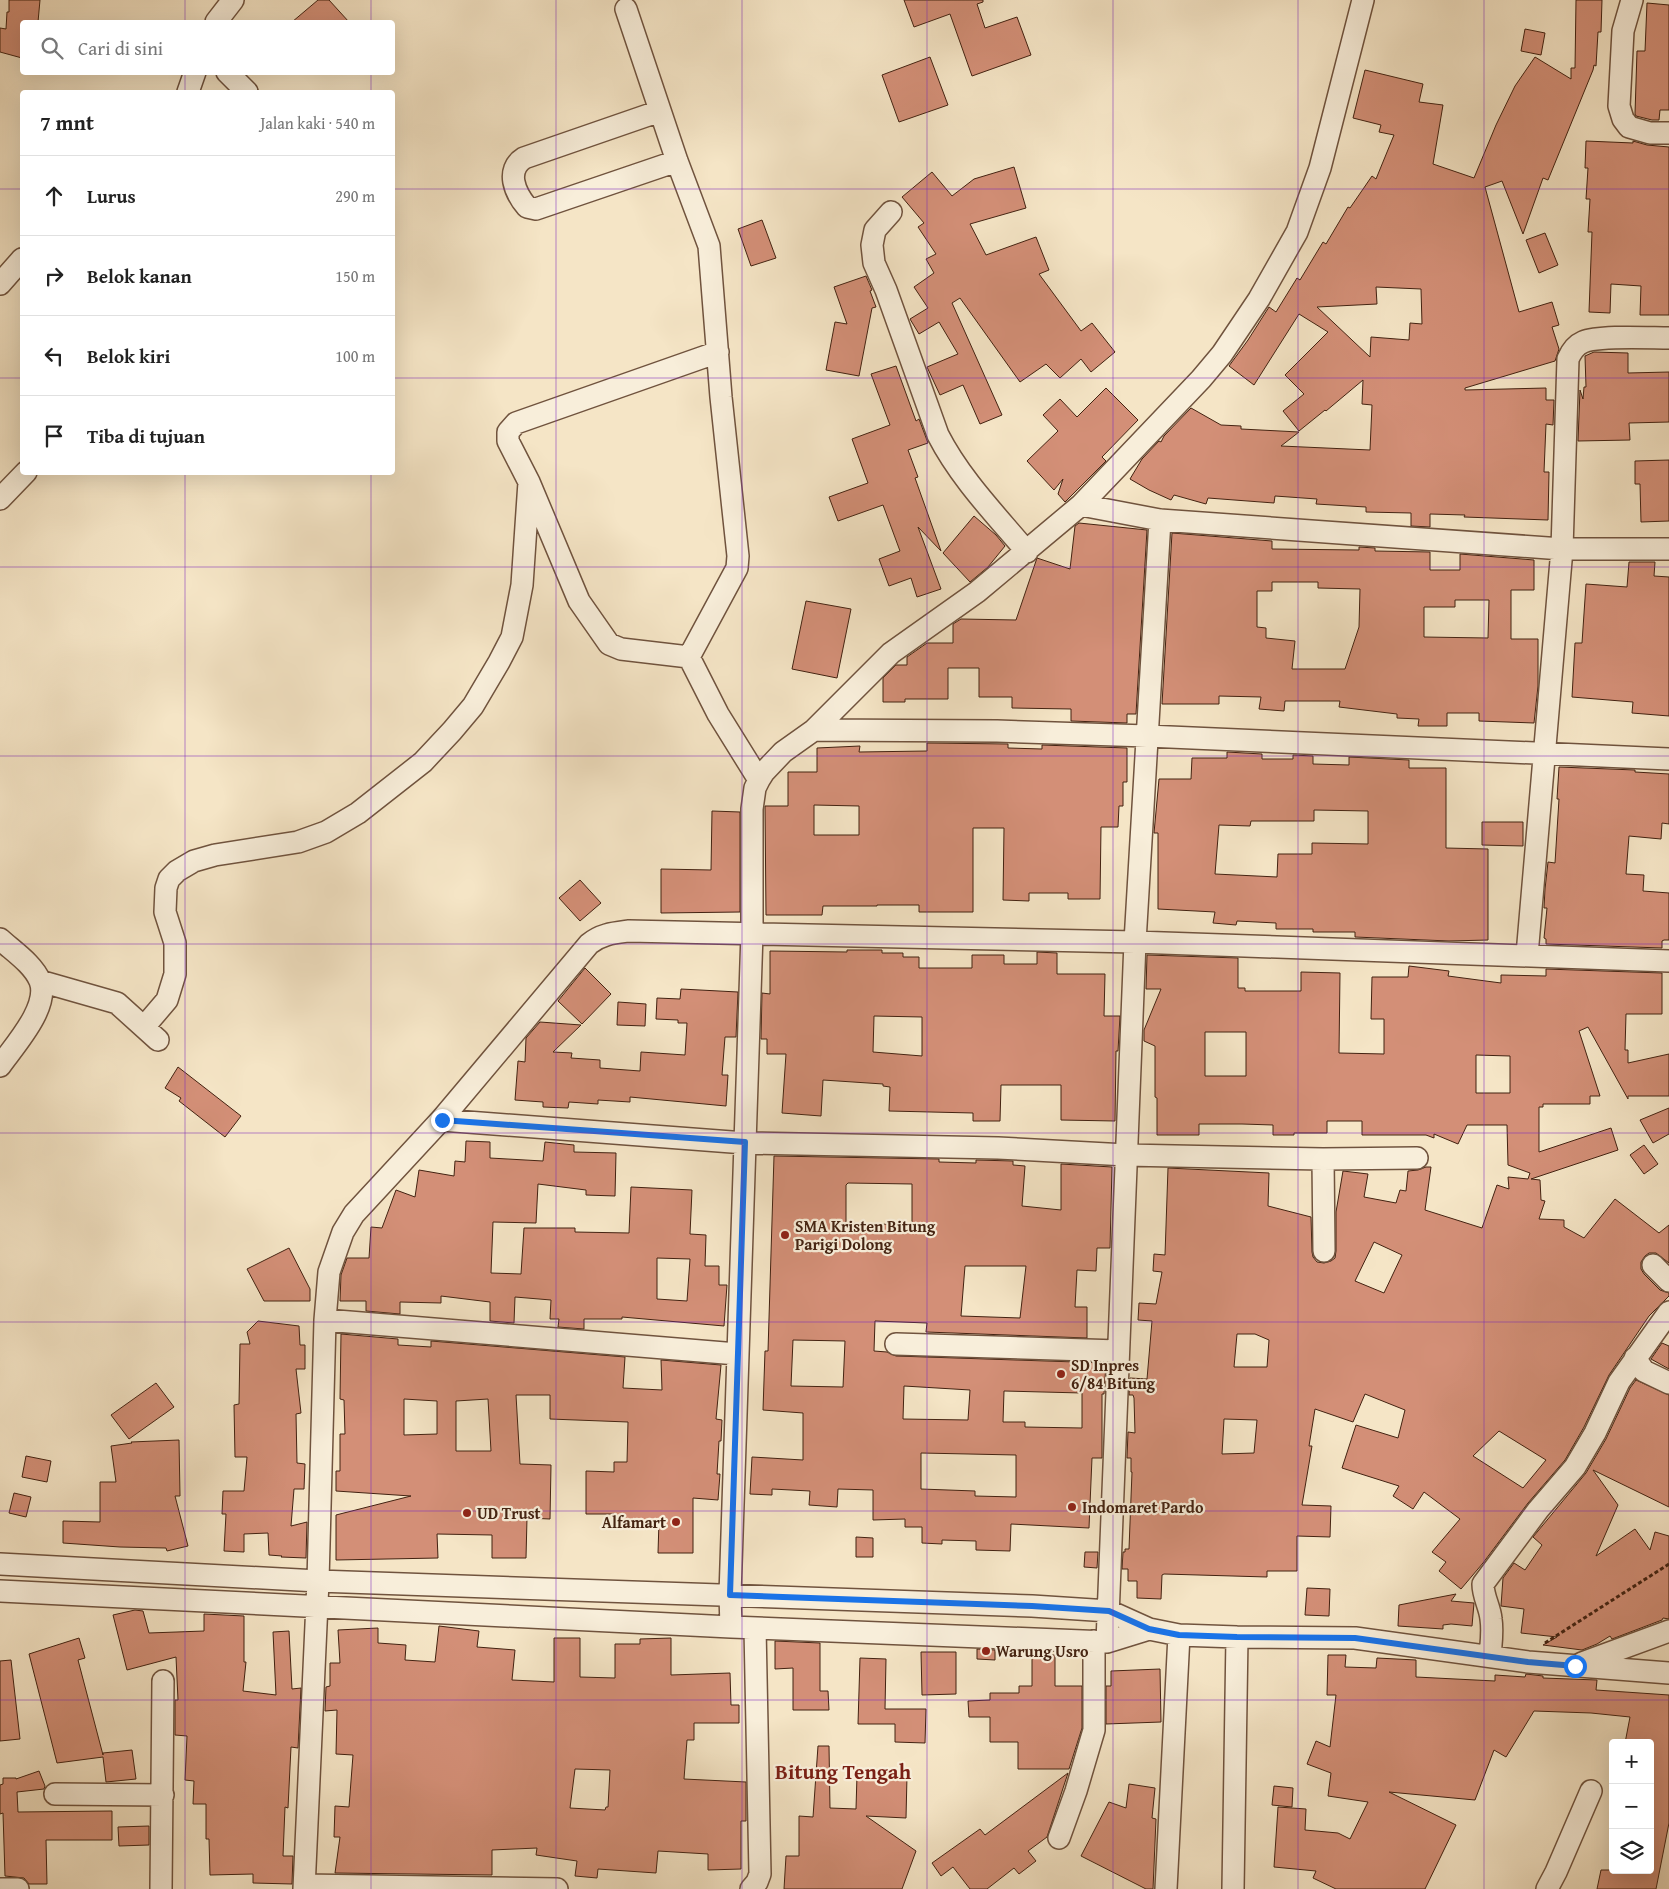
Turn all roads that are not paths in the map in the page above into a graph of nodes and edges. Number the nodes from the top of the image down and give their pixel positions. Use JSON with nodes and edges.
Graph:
{"nodes":[{"id":1,"x":233,"y":0,"type":"edge"},
{"id":2,"x":1363,"y":0,"type":"edge"},
{"id":3,"x":1632,"y":0,"type":"edge"},
{"id":4,"x":626,"y":9,"type":"dead end"},
{"id":5,"x":218,"y":20,"type":"edge"},
{"id":6,"x":194,"y":75,"type":"edge"},
{"id":7,"x":230,"y":75,"type":"edge"},
{"id":8,"x":189,"y":90,"type":"edge"},
{"id":9,"x":245,"y":90,"type":"edge"},
{"id":10,"x":660,"y":111,"type":"junction"},
{"id":11,"x":1669,"y":133,"type":"edge"},
{"id":12,"x":677,"y":161,"type":"junction"},
{"id":13,"x":891,"y":212,"type":"dead end"},
{"id":14,"x":20,"y":261,"type":"edge"},
{"id":15,"x":0,"y":284,"type":"edge"},
{"id":16,"x":1669,"y":338,"type":"edge"},
{"id":17,"x":718,"y":352,"type":"junction"},
{"id":18,"x":23,"y":475,"type":"edge"},
{"id":19,"x":529,"y":482,"type":"junction"},
{"id":20,"x":0,"y":499,"type":"edge"},
{"id":21,"x":1081,"y":505,"type":"junction"},
{"id":22,"x":1160,"y":520,"type":"junction"},
{"id":23,"x":1562,"y":549,"type":"junction"},
{"id":24,"x":1669,"y":549,"type":"edge"},
{"id":25,"x":1026,"y":552,"type":"junction"},
{"id":26,"x":689,"y":657,"type":"junction"},
{"id":27,"x":814,"y":730,"type":"junction"},
{"id":28,"x":1147,"y":736,"type":"junction"},
{"id":29,"x":1544,"y":753,"type":"junction"},
{"id":30,"x":1669,"y":759,"type":"edge"},
{"id":31,"x":759,"y":780,"type":"junction"},
{"id":32,"x":752,"y":933,"type":"junction"},
{"id":33,"x":0,"y":939,"type":"edge"},
{"id":34,"x":1135,"y":942,"type":"junction"},
{"id":35,"x":1527,"y":955,"type":"junction"},
{"id":36,"x":1669,"y":961,"type":"edge"},
{"id":37,"x":40,"y":981,"type":"junction"},
{"id":38,"x":0,"y":1066,"type":"edge"},
{"id":39,"x":442,"y":1120,"type":"junction"},
{"id":40,"x":745,"y":1142,"type":"junction"},
{"id":41,"x":1126,"y":1155,"type":"junction"},
{"id":42,"x":1417,"y":1158,"type":"dead end"},
{"id":43,"x":1322,"y":1159,"type":"junction"},
{"id":44,"x":1324,"y":1251,"type":"dead end"},
{"id":45,"x":1653,"y":1265,"type":"dead end"},
{"id":46,"x":1669,"y":1281,"type":"edge"},
{"id":47,"x":1669,"y":1312,"type":"edge"},
{"id":48,"x":325,"y":1320,"type":"junction"},
{"id":49,"x":896,"y":1344,"type":"dead end"},
{"id":50,"x":1118,"y":1350,"type":"junction"},
{"id":51,"x":738,"y":1354,"type":"junction"},
{"id":52,"x":1635,"y":1358,"type":"junction"},
{"id":53,"x":1669,"y":1384,"type":"edge"},
{"id":54,"x":0,"y":1564,"type":"edge"},
{"id":55,"x":318,"y":1581,"type":"junction"},
{"id":56,"x":0,"y":1591,"type":"edge"},
{"id":57,"x":730,"y":1595,"type":"junction"},
{"id":58,"x":316,"y":1608,"type":"junction"},
{"id":59,"x":1109,"y":1611,"type":"junction"},
{"id":60,"x":731,"y":1627,"type":"junction"},
{"id":61,"x":755,"y":1628,"type":"junction"},
{"id":62,"x":1149,"y":1629,"type":"junction"},
{"id":63,"x":1669,"y":1631,"type":"edge"},
{"id":64,"x":1179,"y":1635,"type":"junction"},
{"id":65,"x":1237,"y":1637,"type":"junction"},
{"id":66,"x":1101,"y":1641,"type":"junction"},
{"id":67,"x":1490,"y":1656,"type":"junction"},
{"id":68,"x":1575,"y":1666,"type":"junction"},
{"id":69,"x":1669,"y":1673,"type":"edge"},
{"id":70,"x":163,"y":1681,"type":"dead end"},
{"id":71,"x":1591,"y":1791,"type":"dead end"},
{"id":72,"x":55,"y":1794,"type":"dead end"},
{"id":73,"x":163,"y":1795,"type":"junction"},
{"id":74,"x":1059,"y":1838,"type":"dead end"},
{"id":75,"x":304,"y":1887,"type":"edge"},
{"id":76,"x":0,"y":1888,"type":"edge"},
{"id":77,"x":18,"y":1889,"type":"edge"},
{"id":78,"x":161,"y":1889,"type":"edge"},
{"id":79,"x":557,"y":1889,"type":"edge"},
{"id":80,"x":752,"y":1889,"type":"edge"},
{"id":81,"x":1166,"y":1889,"type":"edge"},
{"id":82,"x":1233,"y":1889,"type":"edge"},
{"id":83,"x":1546,"y":1889,"type":"edge"}],
"edges":[{"from":1,"to":5,"type":"street"},
{"from":2,"to":21,"type":"street"},
{"from":3,"to":11,"type":"street"},
{"from":4,"to":10,"type":"street"},
{"from":6,"to":8,"type":"street"},
{"from":7,"to":9,"type":"street"},
{"from":10,"to":12,"type":"street"},
{"from":10,"to":12,"type":"street"},
{"from":12,"to":17,"type":"street"},
{"from":13,"to":25,"type":"street"},
{"from":14,"to":15,"type":"street"},
{"from":16,"to":23,"type":"street"},
{"from":17,"to":19,"type":"street"},
{"from":17,"to":26,"type":"street"},
{"from":18,"to":20,"type":"street"},
{"from":19,"to":26,"type":"street"},
{"from":19,"to":37,"type":"street"},
{"from":21,"to":22,"type":"street"},
{"from":21,"to":25,"type":"street"},
{"from":22,"to":23,"type":"street"},
{"from":22,"to":28,"type":"street"},
{"from":23,"to":24,"type":"street"},
{"from":23,"to":29,"type":"street"},
{"from":25,"to":27,"type":"street"},
{"from":26,"to":31,"type":"street"},
{"from":27,"to":28,"type":"street"},
{"from":27,"to":31,"type":"street"},
{"from":28,"to":29,"type":"street"},
{"from":28,"to":34,"type":"street"},
{"from":29,"to":30,"type":"street"},
{"from":29,"to":35,"type":"street"},
{"from":31,"to":32,"type":"street"},
{"from":32,"to":34,"type":"street"},
{"from":32,"to":39,"type":"street"},
{"from":32,"to":40,"type":"street"},
{"from":33,"to":37,"type":"street"},
{"from":34,"to":35,"type":"street"},
{"from":34,"to":41,"type":"street"},
{"from":35,"to":36,"type":"street"},
{"from":37,"to":38,"type":"street"},
{"from":39,"to":40,"type":"street"},
{"from":39,"to":48,"type":"street"},
{"from":40,"to":41,"type":"street"},
{"from":40,"to":51,"type":"street"},
{"from":41,"to":43,"type":"street"},
{"from":41,"to":50,"type":"street"},
{"from":42,"to":43,"type":"street"},
{"from":43,"to":44,"type":"street"},
{"from":45,"to":46,"type":"street"},
{"from":47,"to":52,"type":"street"},
{"from":48,"to":51,"type":"street"},
{"from":48,"to":55,"type":"street"},
{"from":49,"to":50,"type":"street"},
{"from":50,"to":59,"type":"street"},
{"from":51,"to":57,"type":"street"},
{"from":52,"to":53,"type":"street"},
{"from":52,"to":67,"type":"street"},
{"from":54,"to":55,"type":"street"},
{"from":55,"to":57,"type":"street"},
{"from":55,"to":58,"type":"street"},
{"from":56,"to":58,"type":"street"},
{"from":57,"to":59,"type":"street"},
{"from":57,"to":60,"type":"street"},
{"from":58,"to":60,"type":"street"},
{"from":58,"to":75,"type":"street"},
{"from":59,"to":62,"type":"street"},
{"from":59,"to":66,"type":"street"},
{"from":60,"to":61,"type":"street"},
{"from":61,"to":66,"type":"street"},
{"from":61,"to":80,"type":"street"},
{"from":62,"to":64,"type":"street"},
{"from":62,"to":66,"type":"street"},
{"from":63,"to":68,"type":"street"},
{"from":64,"to":65,"type":"street"},
{"from":64,"to":81,"type":"street"},
{"from":65,"to":67,"type":"street"},
{"from":65,"to":82,"type":"street"},
{"from":66,"to":74,"type":"street"},
{"from":67,"to":68,"type":"street"},
{"from":68,"to":69,"type":"street"},
{"from":70,"to":73,"type":"street"},
{"from":71,"to":83,"type":"street"},
{"from":72,"to":73,"type":"street"},
{"from":73,"to":78,"type":"street"},
{"from":75,"to":79,"type":"street"},
{"from":76,"to":77,"type":"street"}]}
